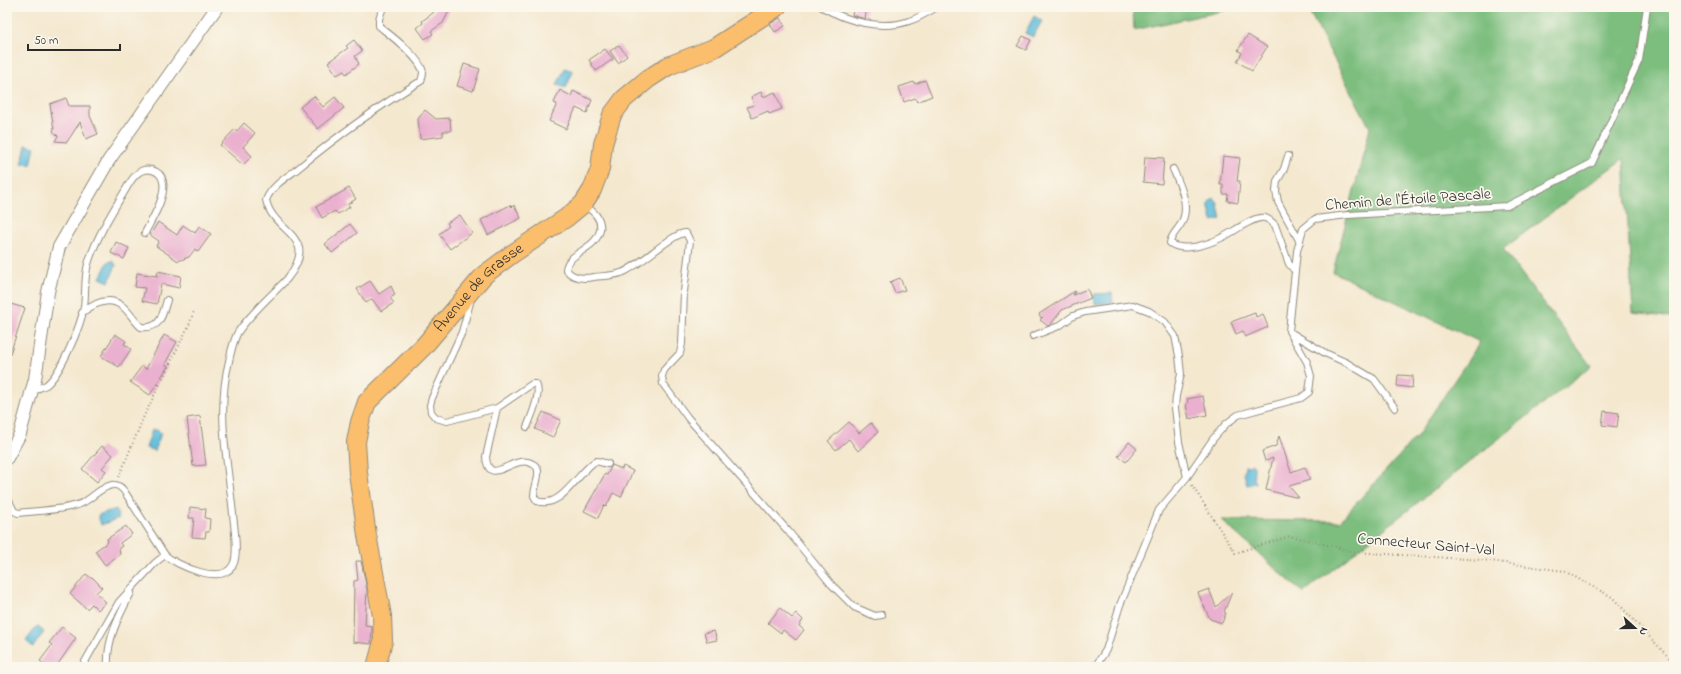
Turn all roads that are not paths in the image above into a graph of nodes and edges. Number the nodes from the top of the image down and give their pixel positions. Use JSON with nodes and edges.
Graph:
{"nodes":[{"id":1,"x":217,"y":7,"type":"edge"},
{"id":2,"x":383,"y":7,"type":"edge"},
{"id":3,"x":778,"y":7,"type":"edge"},
{"id":4,"x":822,"y":7,"type":"edge"},
{"id":5,"x":937,"y":7,"type":"edge"},
{"id":6,"x":1648,"y":7,"type":"edge"},
{"id":7,"x":1288,"y":156,"type":"dead end"},
{"id":8,"x":1173,"y":169,"type":"dead end"},
{"id":9,"x":583,"y":204,"type":"junction"},
{"id":10,"x":145,"y":232,"type":"dead end"},
{"id":11,"x":1300,"y":242,"type":"junction"},
{"id":12,"x":1295,"y":270,"type":"junction"},
{"id":13,"x":473,"y":288,"type":"junction"},
{"id":14,"x":167,"y":300,"type":"dead end"},
{"id":15,"x":82,"y":313,"type":"junction"},
{"id":16,"x":1289,"y":331,"type":"junction"},
{"id":17,"x":1033,"y":336,"type":"dead end"},
{"id":18,"x":32,"y":391,"type":"junction"},
{"id":19,"x":497,"y":408,"type":"junction"},
{"id":20,"x":1395,"y":408,"type":"dead end"},
{"id":21,"x":528,"y":427,"type":"dead end"},
{"id":22,"x":7,"y":458,"type":"edge"},
{"id":23,"x":608,"y":464,"type":"dead end"},
{"id":24,"x":1186,"y":477,"type":"junction"},
{"id":25,"x":7,"y":497,"type":"edge"},
{"id":26,"x":165,"y":554,"type":"junction"},
{"id":27,"x":136,"y":584,"type":"junction"},
{"id":28,"x":882,"y":615,"type":"dead end"},
{"id":29,"x":82,"y":667,"type":"edge"},
{"id":30,"x":108,"y":667,"type":"edge"},
{"id":31,"x":376,"y":667,"type":"edge"},
{"id":32,"x":1095,"y":667,"type":"edge"}],
"edges":[{"from":1,"to":18,"type":"street"},
{"from":2,"to":26,"type":"lane"},
{"from":3,"to":9,"type":"main road","name":"Avenue de Grasse"},
{"from":4,"to":5,"type":"lane"},
{"from":6,"to":11,"type":"lane","name":"Chemin de l'Étoile Pascale"},
{"from":7,"to":11,"type":"lane"},
{"from":8,"to":12,"type":"lane"},
{"from":9,"to":13,"type":"main road","name":"Avenue de Grasse"},
{"from":9,"to":28,"type":"lane"},
{"from":10,"to":15,"type":"lane"},
{"from":11,"to":12,"type":"lane","name":"Chemin de l'Étoile Pascale"},
{"from":12,"to":16,"type":"lane","name":"Chemin de l'Étoile Pascale"},
{"from":13,"to":19,"type":"lane"},
{"from":13,"to":31,"type":"main road","name":"Avenue de Grasse"},
{"from":14,"to":15,"type":"lane"},
{"from":15,"to":18,"type":"lane"},
{"from":16,"to":20,"type":"lane"},
{"from":16,"to":24,"type":"lane"},
{"from":17,"to":24,"type":"lane"},
{"from":18,"to":22,"type":"street"},
{"from":19,"to":21,"type":"lane"},
{"from":19,"to":23,"type":"lane"},
{"from":24,"to":32,"type":"lane"},
{"from":25,"to":26,"type":"lane"},
{"from":26,"to":27,"type":"lane"},
{"from":27,"to":29,"type":"lane"},
{"from":27,"to":30,"type":"lane"}]}
